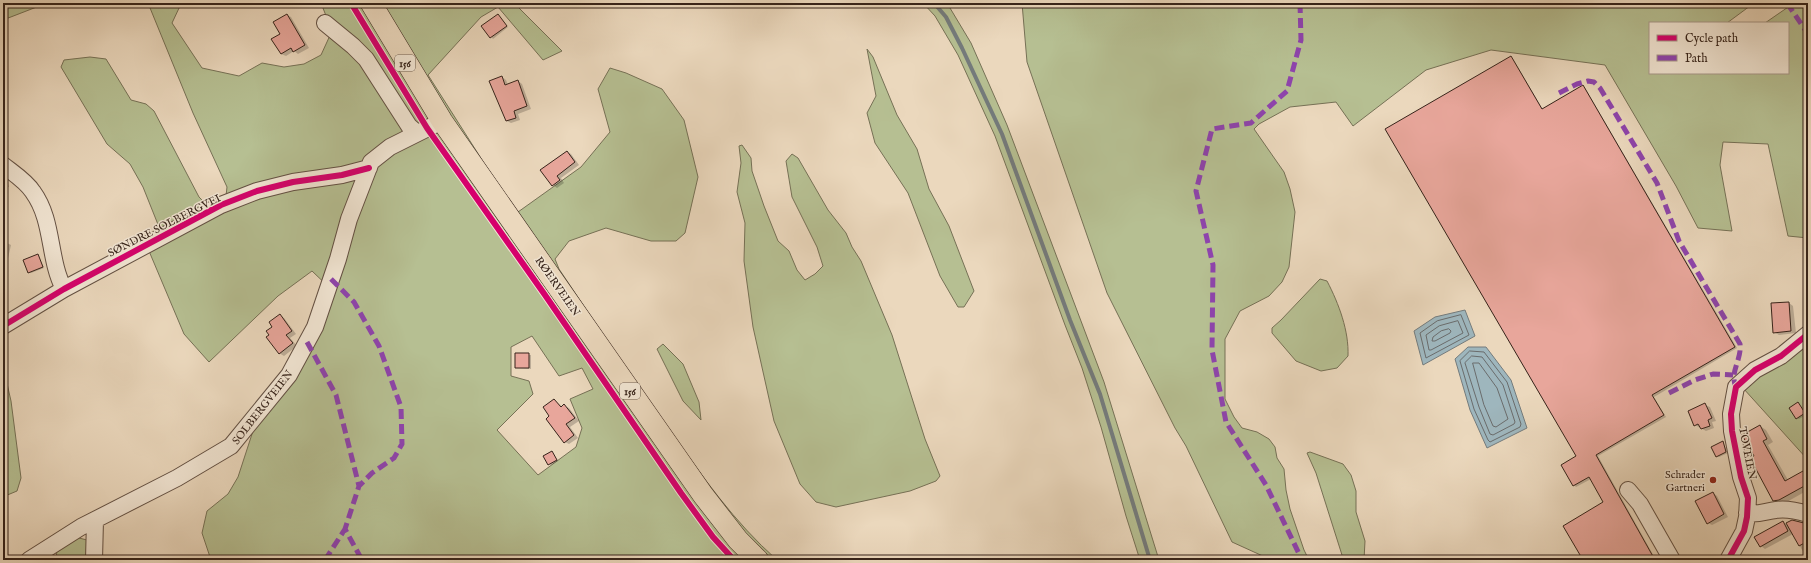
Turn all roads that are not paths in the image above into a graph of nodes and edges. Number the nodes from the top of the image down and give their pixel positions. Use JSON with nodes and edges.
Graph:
{"nodes":[{"id":1,"x":371,"y":3,"type":"edge"},
{"id":2,"x":325,"y":23,"type":"dead end"},
{"id":3,"x":442,"y":121,"type":"junction"},
{"id":4,"x":417,"y":133,"type":"junction"},
{"id":5,"x":3,"y":165,"type":"edge"},
{"id":6,"x":369,"y":168,"type":"junction"},
{"id":7,"x":64,"y":289,"type":"junction"},
{"id":8,"x":3,"y":326,"type":"edge"},
{"id":9,"x":1808,"y":334,"type":"edge"},
{"id":10,"x":1628,"y":490,"type":"dead end"},
{"id":11,"x":1747,"y":513,"type":"junction"},
{"id":12,"x":1808,"y":514,"type":"edge"},
{"id":13,"x":95,"y":520,"type":"junction"},
{"id":14,"x":29,"y":560,"type":"edge"},
{"id":15,"x":94,"y":560,"type":"edge"},
{"id":16,"x":758,"y":560,"type":"edge"},
{"id":17,"x":1672,"y":560,"type":"edge"},
{"id":18,"x":1728,"y":560,"type":"edge"}],
"edges":[{"from":1,"to":3,"type":"main road","name":"RØERVEIEN","number":"156"},
{"from":2,"to":4,"type":"street"},
{"from":3,"to":4,"type":"street","name":"SOLBERGVEIEN"},
{"from":3,"to":16,"type":"main road","name":"RØERVEIEN","number":"156"},
{"from":4,"to":6,"type":"street","name":"SOLBERGVEIEN"},
{"from":5,"to":7,"type":"street"},
{"from":6,"to":7,"type":"street","name":"SØNDRE SOLBERGVEI"},
{"from":6,"to":13,"type":"street","name":"SOLBERGVEIEN"},
{"from":7,"to":8,"type":"street","name":"SØNDRE SOLBERGVEI"},
{"from":9,"to":11,"type":"street","name":"TOVEIEN"},
{"from":10,"to":17,"type":"street"},
{"from":11,"to":12,"type":"street"},
{"from":11,"to":18,"type":"street","name":"TOVEIEN"},
{"from":13,"to":14,"type":"street","name":"SOLBERGVEIEN"},
{"from":13,"to":15,"type":"street"}]}
